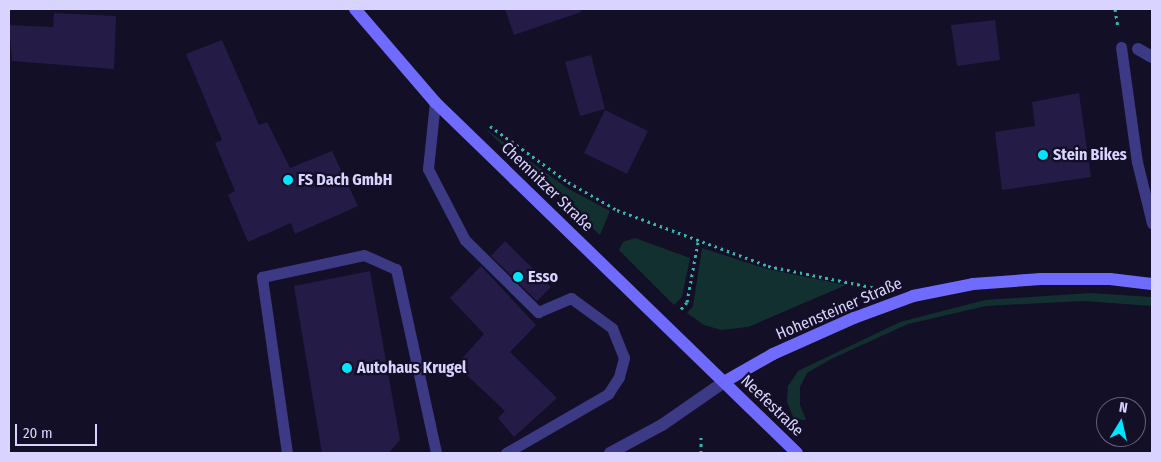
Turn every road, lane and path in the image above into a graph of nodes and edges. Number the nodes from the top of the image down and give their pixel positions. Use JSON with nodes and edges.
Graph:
{"nodes":[{"id":1,"x":355,"y":9,"type":"edge"},
{"id":2,"x":1122,"y":47,"type":"dead end"},
{"id":3,"x":1138,"y":49,"type":"dead end"},
{"id":4,"x":1152,"y":57,"type":"edge"},
{"id":5,"x":435,"y":102,"type":"junction"},
{"id":6,"x":485,"y":123,"type":"dead end"},
{"id":7,"x":1152,"y":223,"type":"edge"},
{"id":8,"x":698,"y":242,"type":"junction"},
{"id":9,"x":1152,"y":284,"type":"edge"},
{"id":10,"x":913,"y":296,"type":"junction"},
{"id":11,"x":681,"y":309,"type":"dead end"},
{"id":12,"x":724,"y":382,"type":"junction"},
{"id":13,"x":701,"y":435,"type":"dead end"},
{"id":14,"x":287,"y":453,"type":"edge"},
{"id":15,"x":436,"y":453,"type":"edge"},
{"id":16,"x":506,"y":453,"type":"edge"},
{"id":17,"x":610,"y":453,"type":"edge"},
{"id":18,"x":701,"y":453,"type":"edge"},
{"id":19,"x":797,"y":453,"type":"edge"}],
"edges":[{"from":1,"to":5,"type":"main road","name":"Chemnitzer Straße"},
{"from":2,"to":7,"type":"lane"},
{"from":3,"to":4,"type":"street"},
{"from":5,"to":12,"type":"main road","name":"Chemnitzer Straße"},
{"from":5,"to":16,"type":"lane"},
{"from":6,"to":8,"type":"path"},
{"from":8,"to":10,"type":"path"},
{"from":8,"to":11,"type":"path"},
{"from":9,"to":10,"type":"main road","name":"Hohensteiner Straße"},
{"from":10,"to":12,"type":"main road","name":"Hohensteiner Straße"},
{"from":12,"to":17,"type":"street"},
{"from":12,"to":19,"type":"main road","name":"Neefestraße"},
{"from":13,"to":18,"type":"path"},
{"from":14,"to":15,"type":"lane"}]}
